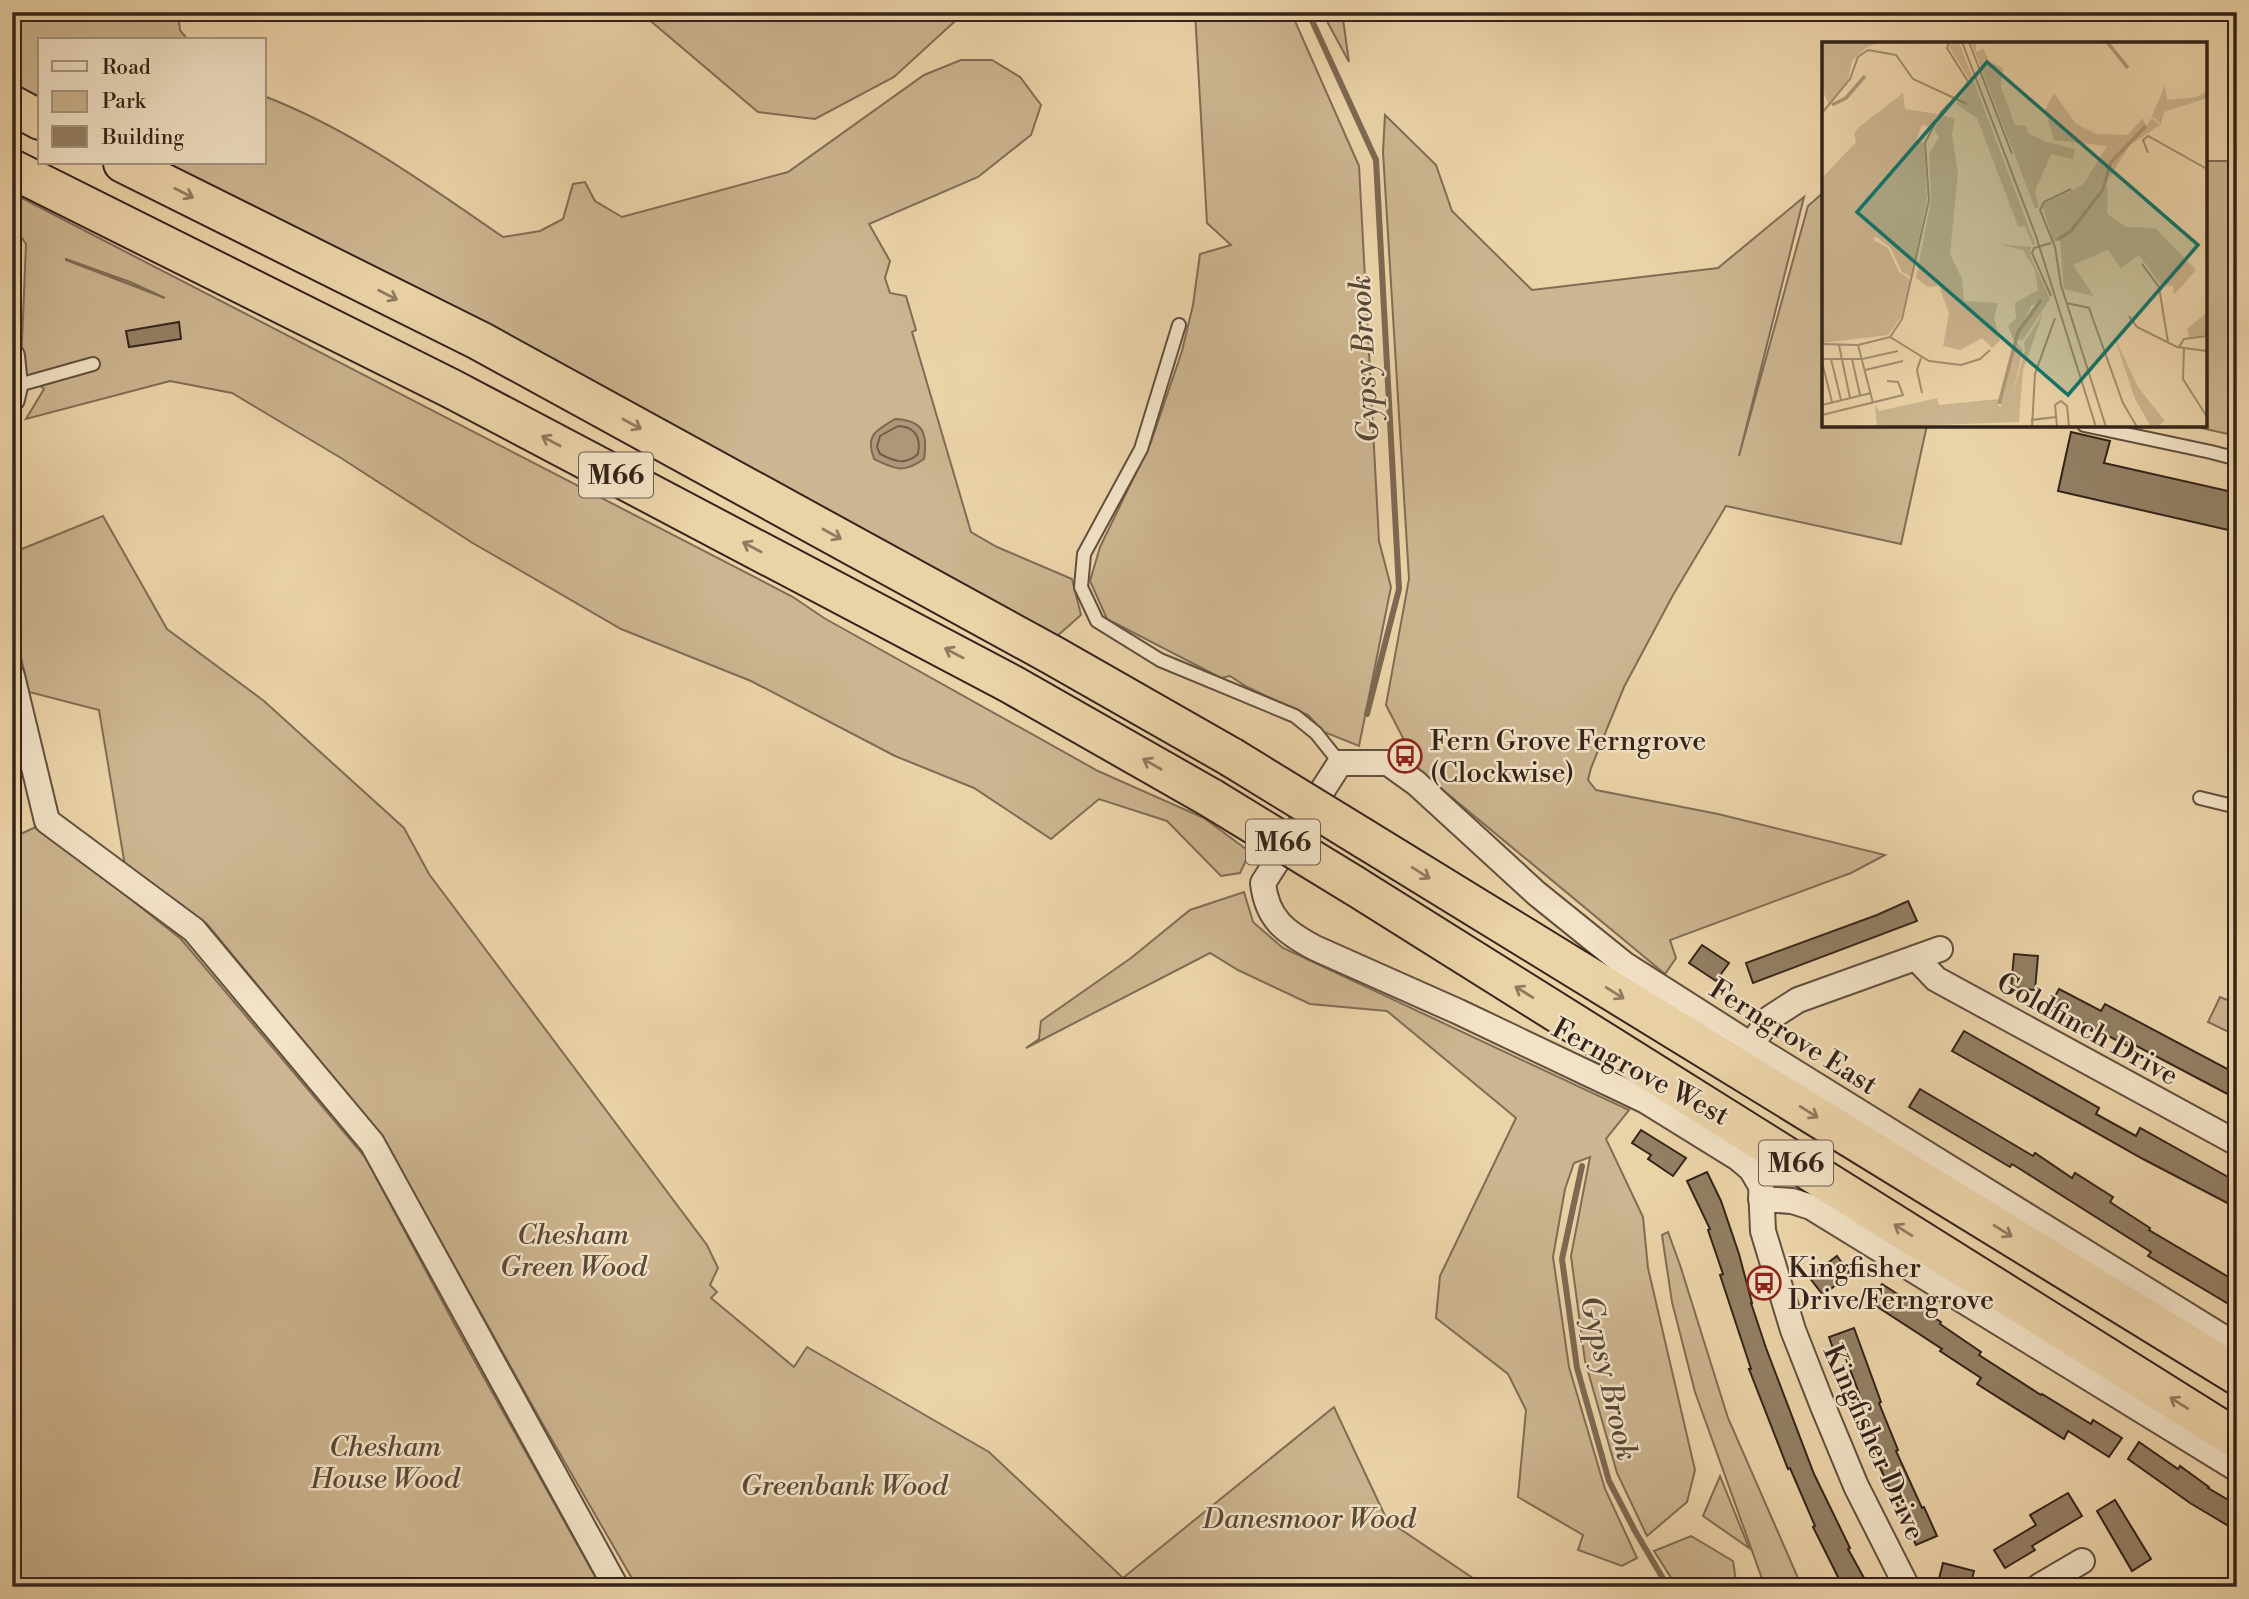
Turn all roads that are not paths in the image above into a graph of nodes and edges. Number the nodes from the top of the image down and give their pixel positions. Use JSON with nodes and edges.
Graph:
{"nodes":[{"id":1,"x":12,"y":105,"type":"edge"},
{"id":2,"x":38,"y":119,"type":"edge"},
{"id":3,"x":125,"y":164,"type":"edge"},
{"id":4,"x":12,"y":169,"type":"edge"},
{"id":5,"x":1179,"y":325,"type":"dead end"},
{"id":6,"x":12,"y":356,"type":"edge"},
{"id":7,"x":93,"y":364,"type":"dead end"},
{"id":8,"x":13,"y":390,"type":"edge"},
{"id":9,"x":2093,"y":427,"type":"edge"},
{"id":10,"x":2237,"y":462,"type":"edge"},
{"id":11,"x":12,"y":677,"type":"edge"},
{"id":12,"x":1340,"y":763,"type":"junction"},
{"id":13,"x":2200,"y":797,"type":"dead end"},
{"id":14,"x":2237,"y":807,"type":"edge"},
{"id":15,"x":1940,"y":949,"type":"dead end"},
{"id":16,"x":1916,"y":958,"type":"junction"},
{"id":17,"x":1751,"y":1045,"type":"junction"},
{"id":18,"x":2237,"y":1143,"type":"edge"},
{"id":19,"x":1760,"y":1199,"type":"junction"},
{"id":20,"x":2237,"y":1346,"type":"edge"},
{"id":21,"x":2237,"y":1375,"type":"edge"},
{"id":22,"x":2237,"y":1439,"type":"edge"},
{"id":23,"x":2237,"y":1469,"type":"edge"},
{"id":24,"x":2082,"y":1561,"type":"dead end"},
{"id":25,"x":616,"y":1587,"type":"edge"},
{"id":26,"x":1907,"y":1587,"type":"edge"},
{"id":27,"x":2038,"y":1587,"type":"edge"}],
"edges":[{"from":1,"to":2,"type":"highway"},
{"from":3,"to":21,"type":"highway","number":"M66","one_way":true,"bridge":true},
{"from":22,"to":4,"type":"highway","number":"M66","one_way":true,"bridge":true},
{"from":5,"to":12,"type":"lane"},
{"from":6,"to":8,"type":"street"},
{"from":7,"to":8,"type":"lane"},
{"from":9,"to":10,"type":"lane"},
{"from":11,"to":25,"type":"street"},
{"from":12,"to":17,"type":"street","name":"Ferngrove East"},
{"from":12,"to":19,"type":"street","name":"Ferngrove West"},
{"from":13,"to":14,"type":"lane"},
{"from":15,"to":16,"type":"street"},
{"from":16,"to":17,"type":"street"},
{"from":16,"to":18,"type":"street","name":"Goldfinch Drive"},
{"from":17,"to":20,"type":"street","name":"Ferngrove East"},
{"from":19,"to":23,"type":"street"},
{"from":19,"to":26,"type":"street","name":"Kingfisher Drive"},
{"from":24,"to":27,"type":"street"}]}
